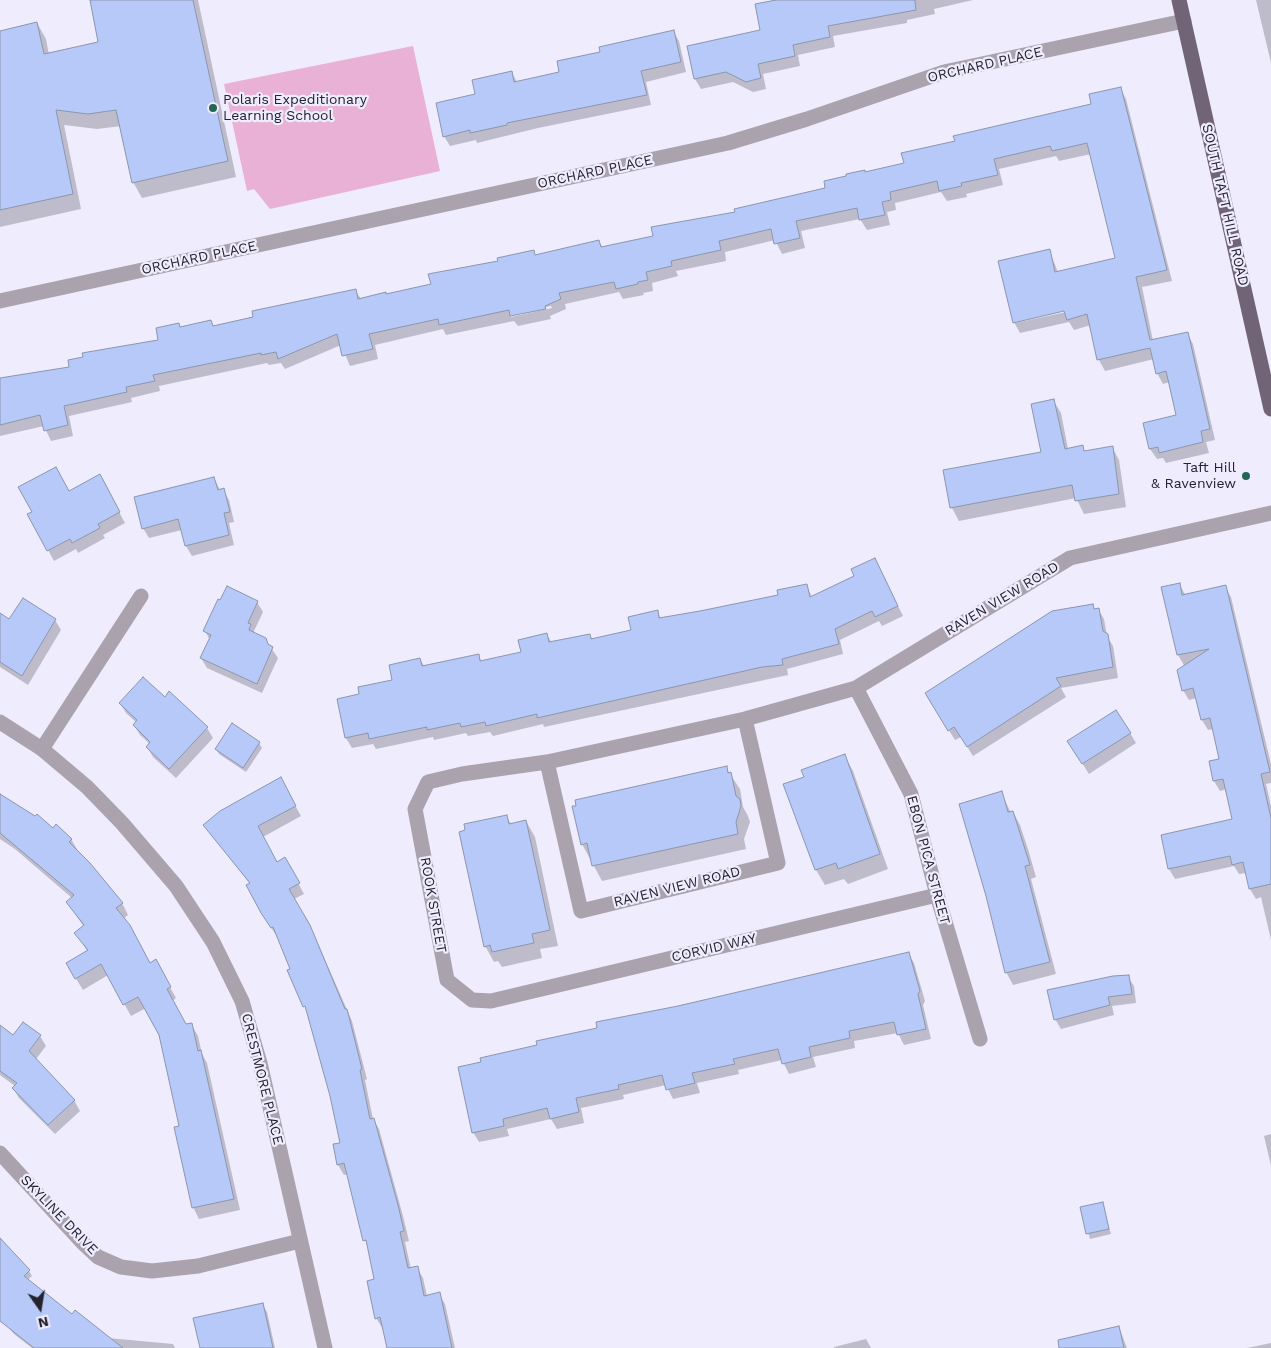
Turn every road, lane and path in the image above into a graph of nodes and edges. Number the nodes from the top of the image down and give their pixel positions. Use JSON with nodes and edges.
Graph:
{"nodes":[{"id":1,"x":1179,"y":0,"type":"edge"},
{"id":2,"x":1184,"y":21,"type":"junction"},
{"id":3,"x":0,"y":301,"type":"edge"},
{"id":4,"x":1271,"y":409,"type":"edge"},
{"id":5,"x":1271,"y":514,"type":"edge"},
{"id":6,"x":142,"y":596,"type":"dead end"},
{"id":7,"x":856,"y":688,"type":"junction"},
{"id":8,"x":745,"y":719,"type":"junction"},
{"id":9,"x":0,"y":722,"type":"edge"},
{"id":10,"x":42,"y":749,"type":"junction"},
{"id":11,"x":547,"y":762,"type":"junction"},
{"id":12,"x":428,"y":782,"type":"joint"},
{"id":13,"x":937,"y":895,"type":"junction"},
{"id":14,"x":491,"y":1001,"type":"joint"},
{"id":15,"x":980,"y":1039,"type":"dead end"},
{"id":16,"x":0,"y":1152,"type":"edge"},
{"id":17,"x":300,"y":1242,"type":"junction"},
{"id":18,"x":325,"y":1348,"type":"edge"}],
"edges":[{"from":1,"to":2,"type":"main road","name":"SOUTH TAFT HILL ROAD"},
{"from":2,"to":3,"type":"street","name":"ORCHARD PLACE"},
{"from":2,"to":4,"type":"main road","name":"SOUTH TAFT HILL ROAD"},
{"from":5,"to":7,"type":"street","name":"RAVEN VIEW ROAD"},
{"from":6,"to":10,"type":"street"},
{"from":7,"to":8,"type":"street","name":"RAVEN VIEW ROAD"},
{"from":7,"to":13,"type":"street","name":"EBON PICA STREET"},
{"from":8,"to":11,"type":"street","name":"RAVEN VIEW ROAD"},
{"from":8,"to":11,"type":"street","name":"RAVEN VIEW ROAD"},
{"from":9,"to":10,"type":"street","name":"CRESTMORE PLACE"},
{"from":10,"to":17,"type":"street","name":"CRESTMORE PLACE"},
{"from":11,"to":12,"type":"street","name":"RAVEN VIEW ROAD"},
{"from":12,"to":14,"type":"street","name":"ROOK STREET"},
{"from":13,"to":14,"type":"street","name":"CORVID WAY"},
{"from":13,"to":15,"type":"street","name":"EBON PICA STREET"},
{"from":16,"to":17,"type":"street","name":"SKYLINE DRIVE"},
{"from":17,"to":18,"type":"street","name":"CRESTMORE PLACE"}]}
